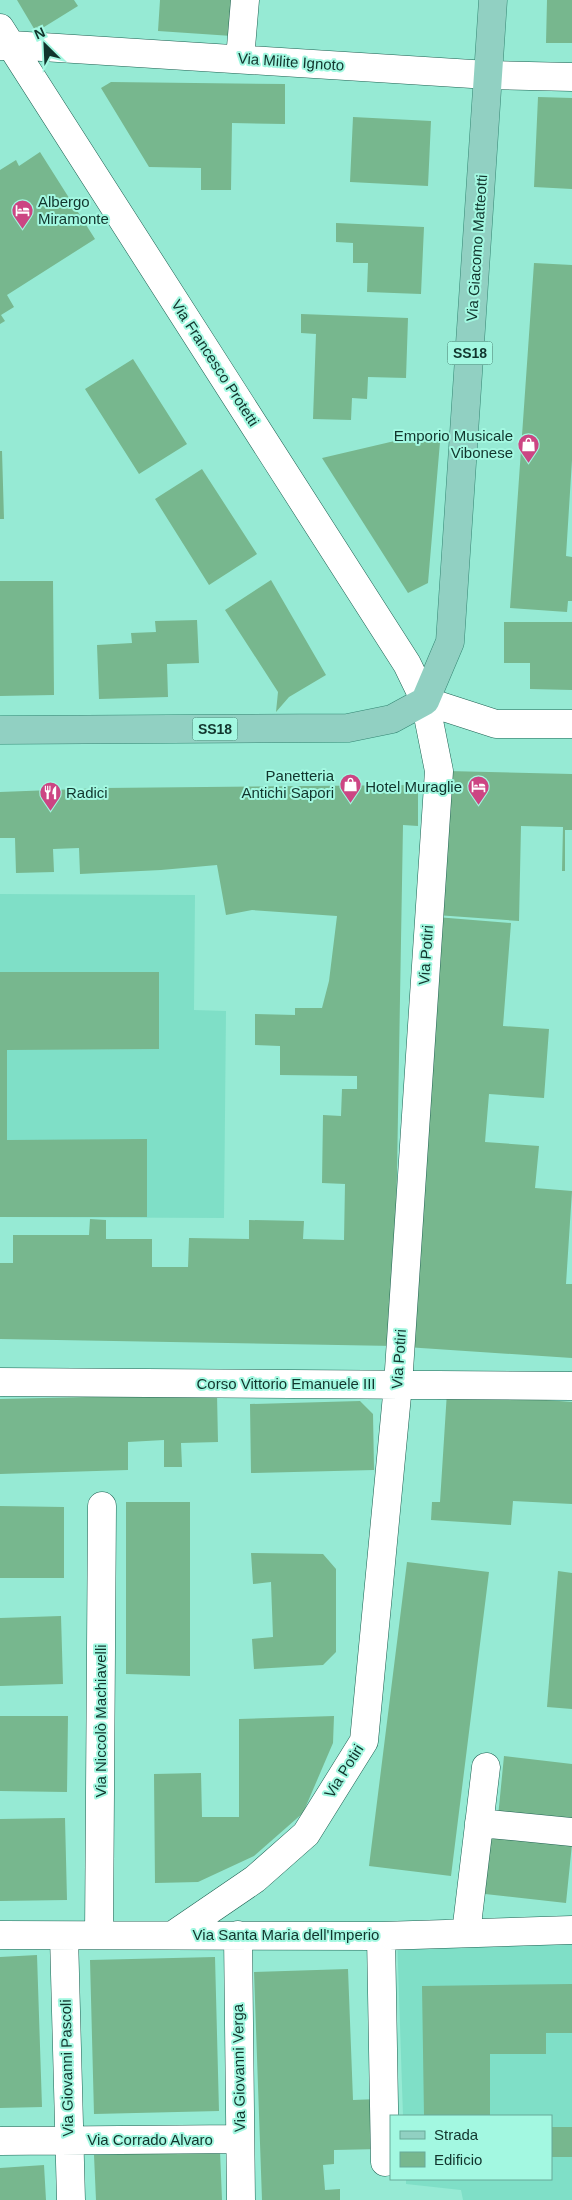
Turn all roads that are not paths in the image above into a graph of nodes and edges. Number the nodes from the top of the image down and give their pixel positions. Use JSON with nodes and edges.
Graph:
{"nodes":[{"id":1,"x":245,"y":0,"type":"edge"},
{"id":2,"x":493,"y":0,"type":"edge"},
{"id":3,"x":4,"y":40,"type":"edge"},
{"id":4,"x":240,"y":59,"type":"junction"},
{"id":5,"x":488,"y":75,"type":"junction"},
{"id":6,"x":572,"y":76,"type":"edge"},
{"id":7,"x":425,"y":701,"type":"junction"},
{"id":8,"x":572,"y":724,"type":"edge"},
{"id":9,"x":0,"y":730,"type":"edge"},
{"id":10,"x":0,"y":1382,"type":"edge"},
{"id":11,"x":398,"y":1385,"type":"junction"},
{"id":12,"x":572,"y":1386,"type":"edge"},
{"id":13,"x":102,"y":1506,"type":"dead end"},
{"id":14,"x":486,"y":1767,"type":"dead end"},
{"id":15,"x":479,"y":1823,"type":"junction"},
{"id":16,"x":572,"y":1832,"type":"edge"},
{"id":17,"x":572,"y":1930,"type":"edge"},
{"id":18,"x":466,"y":1933,"type":"junction"},
{"id":19,"x":0,"y":1935,"type":"edge"},
{"id":20,"x":99,"y":1935,"type":"junction"},
{"id":21,"x":174,"y":1935,"type":"junction"},
{"id":22,"x":238,"y":1935,"type":"junction"},
{"id":23,"x":64,"y":1936,"type":"junction"},
{"id":24,"x":380,"y":1936,"type":"junction"},
{"id":25,"x":240,"y":2139,"type":"junction"},
{"id":26,"x":69,"y":2140,"type":"junction"},
{"id":27,"x":0,"y":2141,"type":"edge"},
{"id":28,"x":386,"y":2162,"type":"dead end"},
{"id":29,"x":71,"y":2200,"type":"edge"},
{"id":30,"x":241,"y":2200,"type":"edge"}],
"edges":[{"from":1,"to":4,"type":"street"},
{"from":2,"to":5,"type":"main road","name":"Via Giacomo Matteotti","number":"SS18"},
{"from":3,"to":4,"type":"street","name":"Via Milite Ignoto"},
{"from":3,"to":7,"type":"street","name":"Via Francesco Protetti"},
{"from":4,"to":5,"type":"street","name":"Via Milite Ignoto"},
{"from":5,"to":6,"type":"street","name":"Via Milite Ignoto"},
{"from":5,"to":7,"type":"main road","name":"Via Giacomo Matteotti","number":"SS18"},
{"from":7,"to":8,"type":"street"},
{"from":7,"to":9,"type":"main road","number":"SS18"},
{"from":7,"to":11,"type":"street","name":"Via Potiri"},
{"from":10,"to":11,"type":"street","name":"Corso Vittorio Emanuele III"},
{"from":11,"to":12,"type":"street","name":"Corso Vittorio Emanuele III"},
{"from":11,"to":21,"type":"street","name":"Via Potiri"},
{"from":13,"to":20,"type":"street","name":"Via Niccolò Machiavelli"},
{"from":14,"to":15,"type":"street"},
{"from":15,"to":16,"type":"street"},
{"from":15,"to":18,"type":"street"},
{"from":17,"to":18,"type":"street","name":"Via Santa Maria dell'Imperio"},
{"from":18,"to":24,"type":"street","name":"Via Santa Maria dell'Imperio"},
{"from":19,"to":23,"type":"street","name":"Via Santa Maria dell'Imperio"},
{"from":20,"to":21,"type":"street","name":"Via Santa Maria dell'Imperio"},
{"from":20,"to":23,"type":"street","name":"Via Santa Maria dell'Imperio"},
{"from":21,"to":22,"type":"street","name":"Via Santa Maria dell'Imperio"},
{"from":22,"to":24,"type":"street","name":"Via Santa Maria dell'Imperio"},
{"from":22,"to":25,"type":"street","name":"Via Giovanni Verga"},
{"from":23,"to":26,"type":"street","name":"Via Giovanni Pascoli"},
{"from":24,"to":28,"type":"street"},
{"from":25,"to":26,"type":"street","name":"Via Corrado Alvaro"},
{"from":25,"to":30,"type":"street","name":"Via Giovanni Verga"},
{"from":26,"to":27,"type":"street","name":"Via Corrado Alvaro"},
{"from":26,"to":29,"type":"street","name":"Via Giovanni Pascoli"}]}
